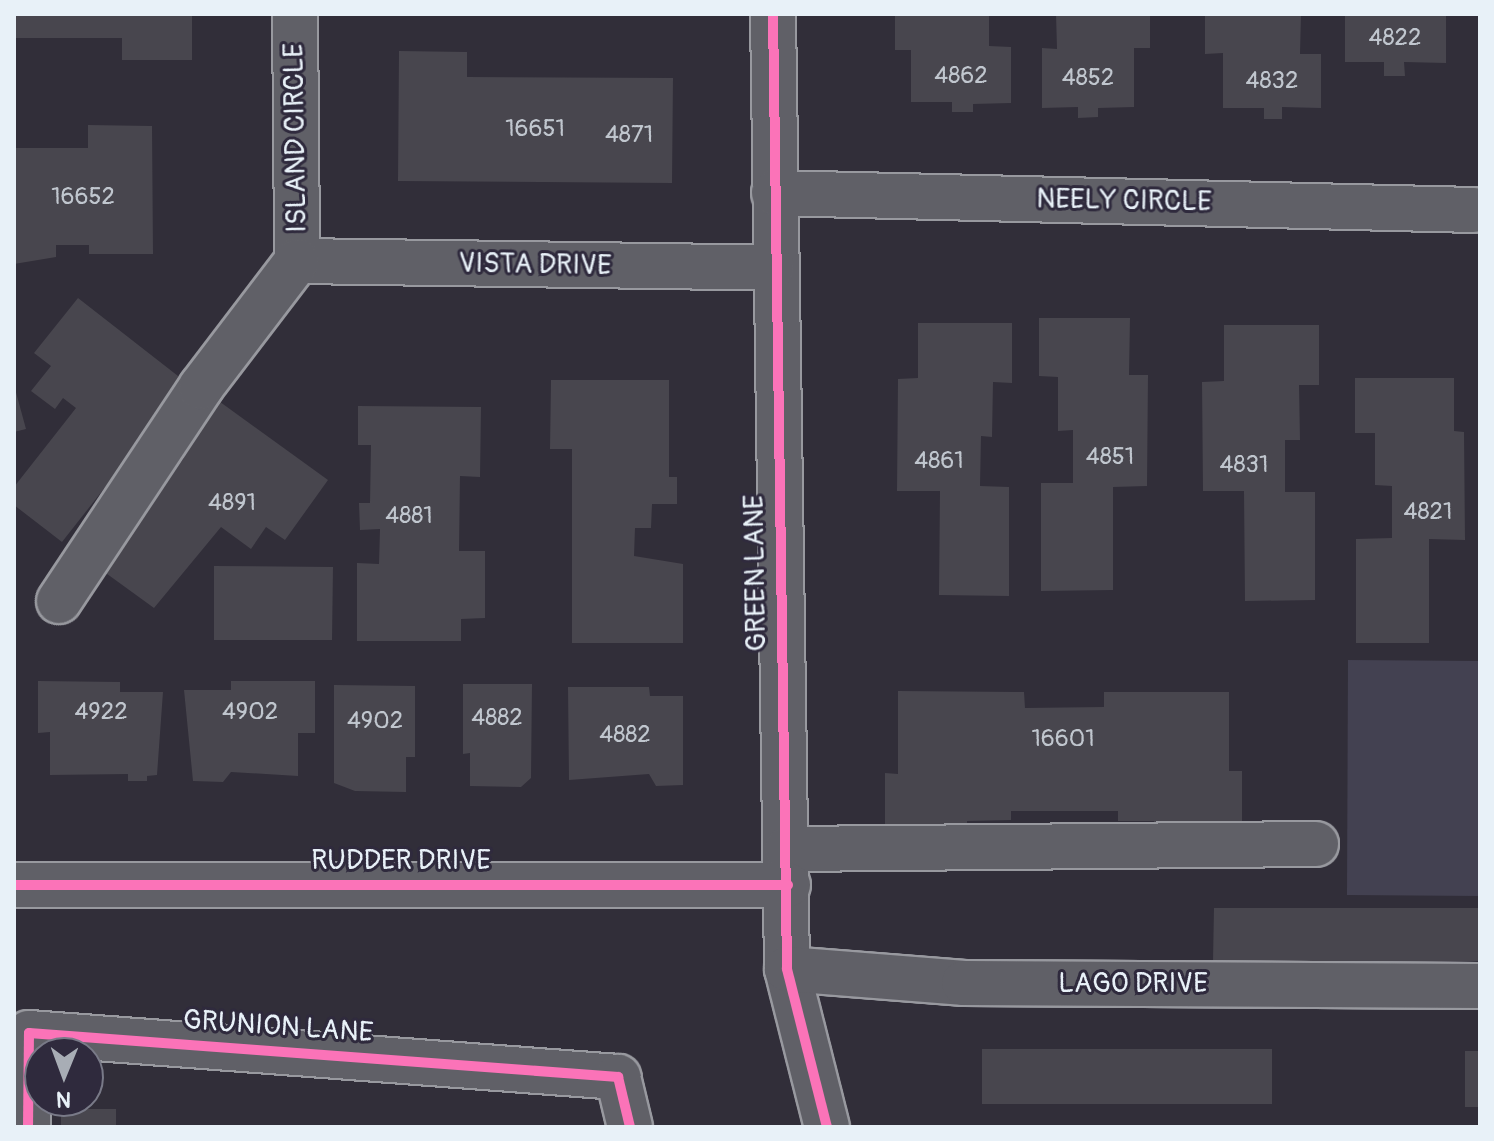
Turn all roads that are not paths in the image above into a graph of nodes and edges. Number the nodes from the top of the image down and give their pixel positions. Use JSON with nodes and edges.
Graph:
{"nodes":[{"id":1,"x":295,"y":14,"type":"edge"},
{"id":2,"x":773,"y":14,"type":"edge"},
{"id":3,"x":774,"y":193,"type":"junction"},
{"id":4,"x":1474,"y":210,"type":"dead end"},
{"id":5,"x":297,"y":261,"type":"junction"},
{"id":6,"x":772,"y":268,"type":"junction"},
{"id":7,"x":59,"y":601,"type":"dead end"},
{"id":8,"x":1316,"y":844,"type":"dead end"},
{"id":9,"x":788,"y":867,"type":"junction"},
{"id":10,"x":14,"y":885,"type":"edge"},
{"id":11,"x":787,"y":969,"type":"junction"},
{"id":12,"x":1480,"y":986,"type":"edge"},
{"id":13,"x":28,"y":1127,"type":"edge"},
{"id":14,"x":630,"y":1127,"type":"edge"},
{"id":15,"x":827,"y":1127,"type":"edge"}],
"edges":[{"from":1,"to":5,"type":"street","name":"ISLAND CIRCLE"},
{"from":2,"to":3,"type":"street","name":"GREEN LANE"},
{"from":3,"to":4,"type":"street","name":"NEELY CIRCLE"},
{"from":3,"to":6,"type":"street","name":"GREEN LANE"},
{"from":5,"to":6,"type":"street","name":"VISTA DRIVE"},
{"from":5,"to":7,"type":"street"},
{"from":6,"to":9,"type":"street","name":"GREEN LANE"},
{"from":8,"to":9,"type":"street","name":"RUDDER DRIVE"},
{"from":9,"to":10,"type":"street","name":"RUDDER DRIVE"},
{"from":9,"to":11,"type":"street","name":"GREEN LANE"},
{"from":11,"to":12,"type":"street","name":"LAGO DRIVE"},
{"from":11,"to":15,"type":"street","name":"GREEN LANE"},
{"from":13,"to":14,"type":"street","name":"GRUNION LANE"}]}
